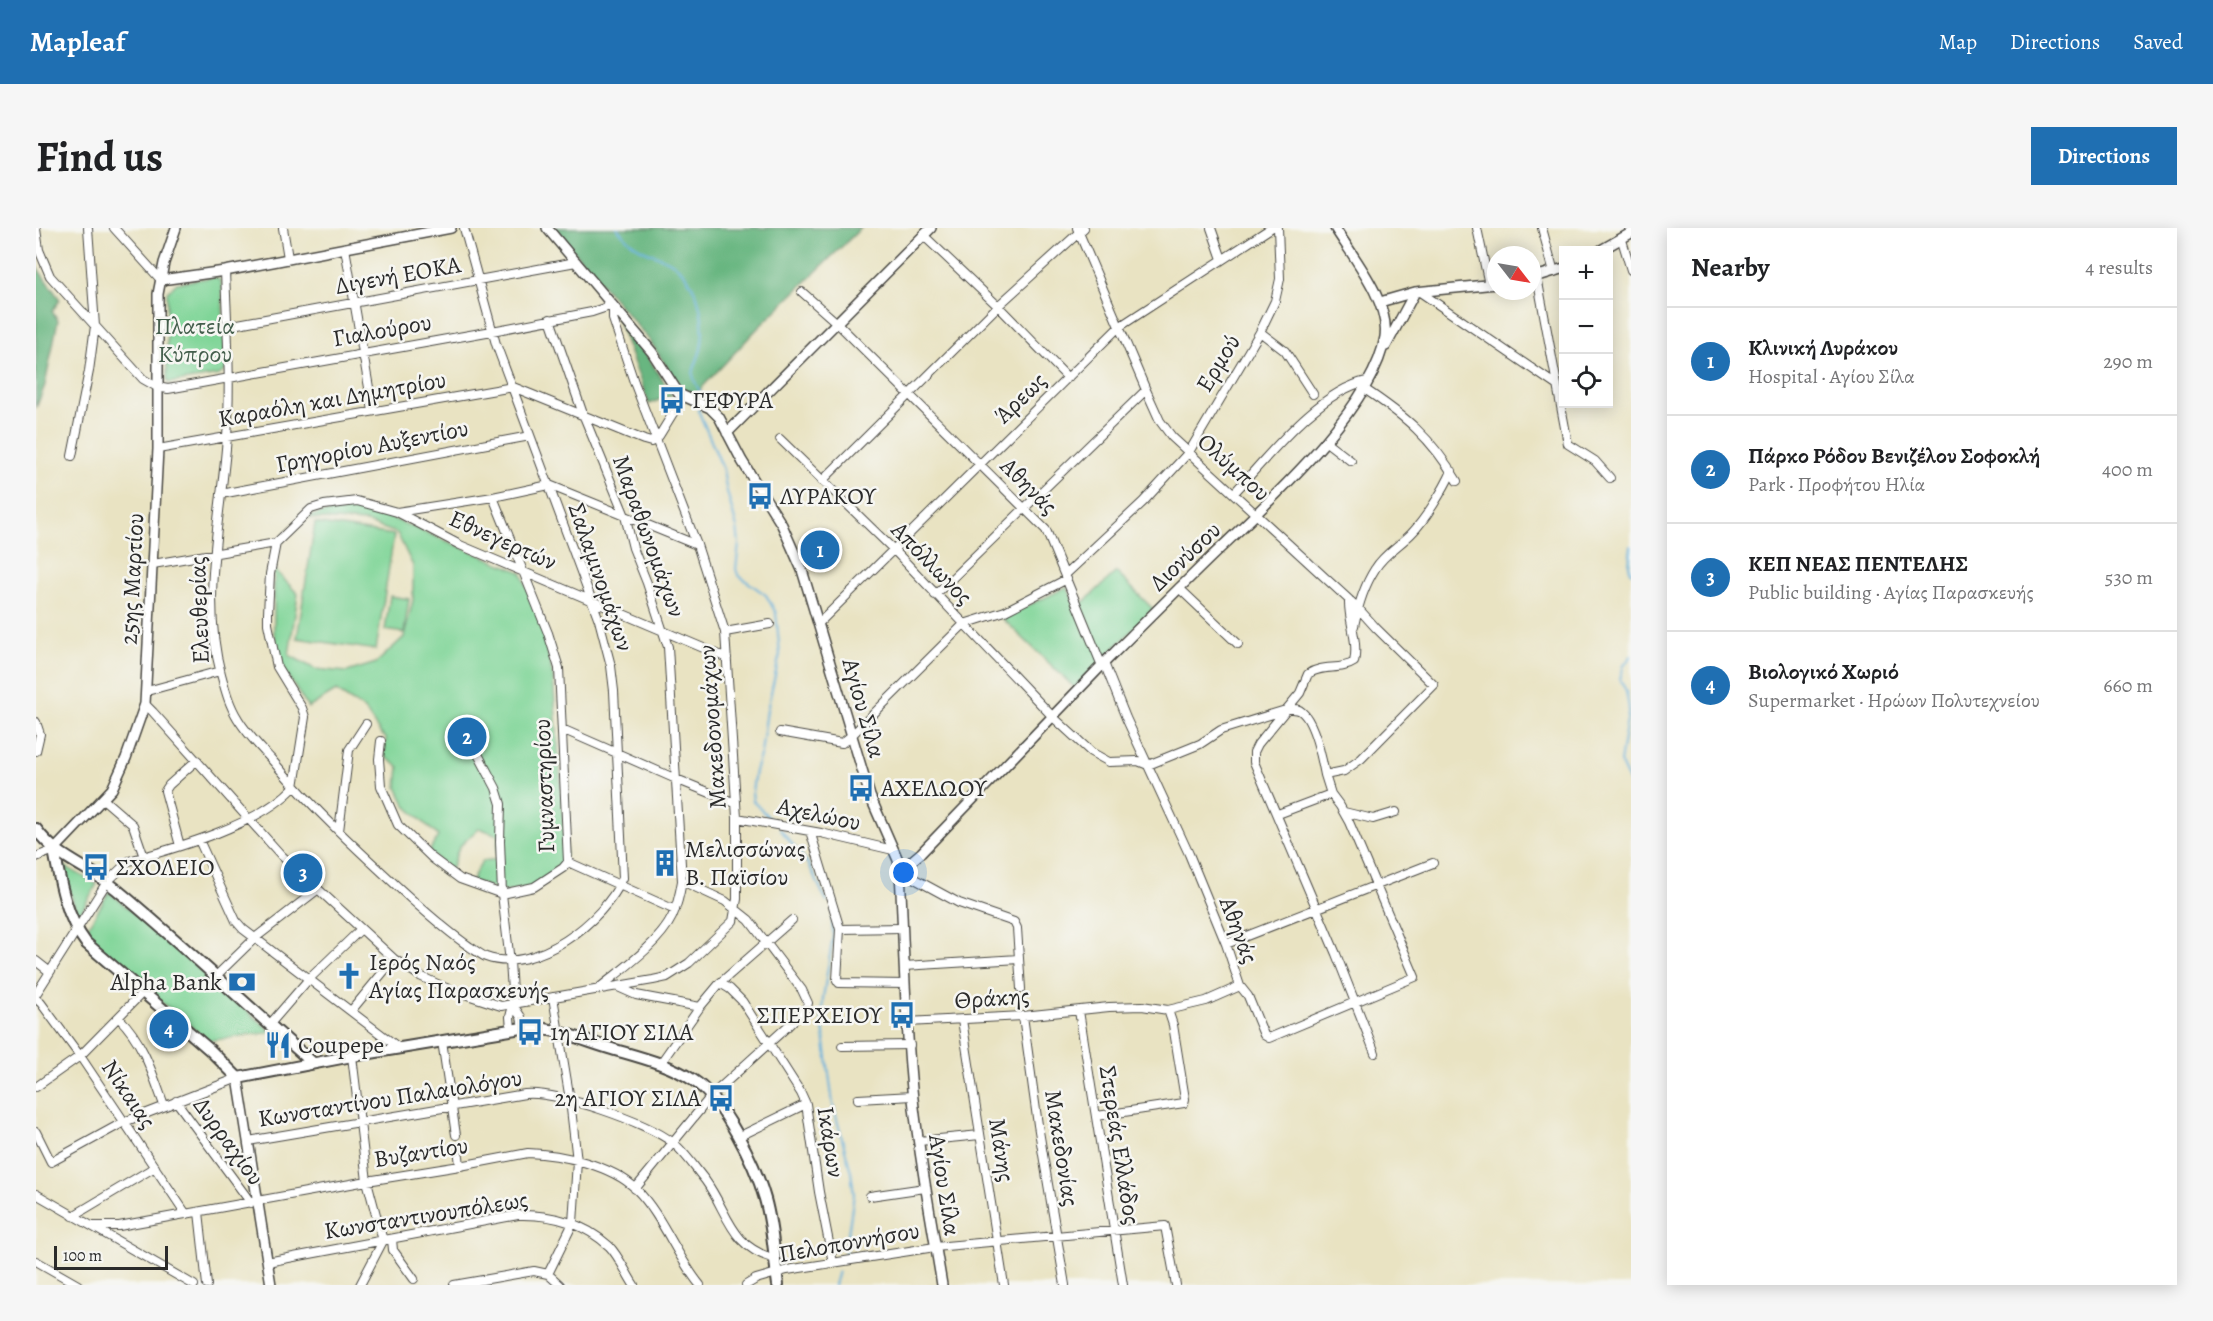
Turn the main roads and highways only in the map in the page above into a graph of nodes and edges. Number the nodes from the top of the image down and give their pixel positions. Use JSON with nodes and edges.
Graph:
{"nodes":[{"id":1,"x":36,"y":829,"type":"edge"},
{"id":2,"x":54,"y":850,"type":"junction"},
{"id":3,"x":296,"y":1049,"type":"junction"},
{"id":4,"x":313,"y":1063,"type":"junction"},
{"id":5,"x":290,"y":1068,"type":"junction"},
{"id":6,"x":778,"y":1285,"type":"edge"}],
"edges":[{"from":1,"to":2,"type":"main road"},
{"from":2,"to":3,"type":"main road"},
{"from":2,"to":5,"type":"main road"},
{"from":3,"to":4,"type":"main road"},
{"from":3,"to":5,"type":"main road"},
{"from":4,"to":5,"type":"main road"},
{"from":4,"to":6,"type":"main road"}]}
